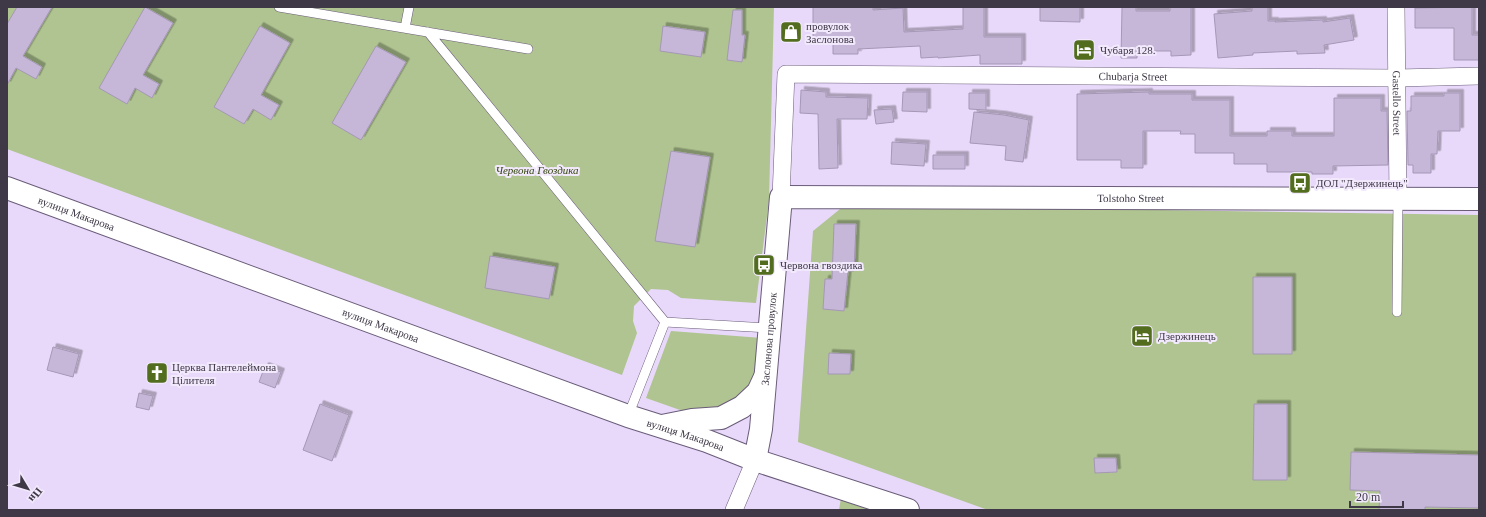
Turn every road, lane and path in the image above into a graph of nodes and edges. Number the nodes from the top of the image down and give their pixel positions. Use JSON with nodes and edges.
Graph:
{"nodes":[{"id":1,"x":279,"y":7,"type":"edge"},
{"id":2,"x":409,"y":7,"type":"edge"},
{"id":3,"x":1396,"y":7,"type":"edge"},
{"id":4,"x":405,"y":28,"type":"junction"},
{"id":5,"x":428,"y":32,"type":"junction"},
{"id":6,"x":528,"y":49,"type":"dead end"},
{"id":7,"x":786,"y":74,"type":"joint"},
{"id":8,"x":1479,"y":76,"type":"edge"},
{"id":9,"x":1398,"y":78,"type":"junction"},
{"id":10,"x":7,"y":188,"type":"edge"},
{"id":11,"x":781,"y":197,"type":"junction"},
{"id":12,"x":1398,"y":199,"type":"junction"},
{"id":13,"x":1479,"y":199,"type":"edge"},
{"id":14,"x":1397,"y":312,"type":"dead end"},
{"id":15,"x":665,"y":322,"type":"junction"},
{"id":16,"x":770,"y":328,"type":"junction"},
{"id":17,"x":766,"y":376,"type":"junction"},
{"id":18,"x":628,"y":416,"type":"junction"},
{"id":19,"x":661,"y":426,"type":"junction"},
{"id":20,"x":755,"y":460,"type":"junction"},
{"id":21,"x":734,"y":510,"type":"edge"},
{"id":22,"x":908,"y":510,"type":"edge"}],
"edges":[{"from":1,"to":4,"type":"lane"},
{"from":2,"to":4,"type":"lane"},
{"from":3,"to":9,"type":"street","name":"Gastello Street"},
{"from":4,"to":5,"type":"lane"},
{"from":5,"to":6,"type":"lane"},
{"from":5,"to":15,"type":"lane"},
{"from":7,"to":9,"type":"street","name":"Chubarja Street"},
{"from":7,"to":11,"type":"street","name":"Заслонова провулок"},
{"from":8,"to":9,"type":"street","name":"Chubarja Street"},
{"from":9,"to":12,"type":"street","name":"Gastello Street"},
{"from":10,"to":18,"type":"main road","name":"вулиця Макарова"},
{"from":11,"to":12,"type":"main road","name":"Tolstoho Street"},
{"from":11,"to":16,"type":"main road","name":"Заслонова провулок"},
{"from":12,"to":13,"type":"main road","name":"Tolstoho Street"},
{"from":12,"to":14,"type":"lane"},
{"from":15,"to":16,"type":"lane"},
{"from":15,"to":18,"type":"lane"},
{"from":16,"to":17,"type":"main road","name":"Заслонова провулок"},
{"from":17,"to":19,"type":"main road"},
{"from":17,"to":20,"type":"main road","name":"Заслонова провулок"},
{"from":18,"to":19,"type":"main road","name":"вулиця Макарова"},
{"from":19,"to":20,"type":"main road","name":"вулиця Макарова"},
{"from":20,"to":21,"type":"street"},
{"from":20,"to":22,"type":"main road","name":"вулиця Макарова"}]}
